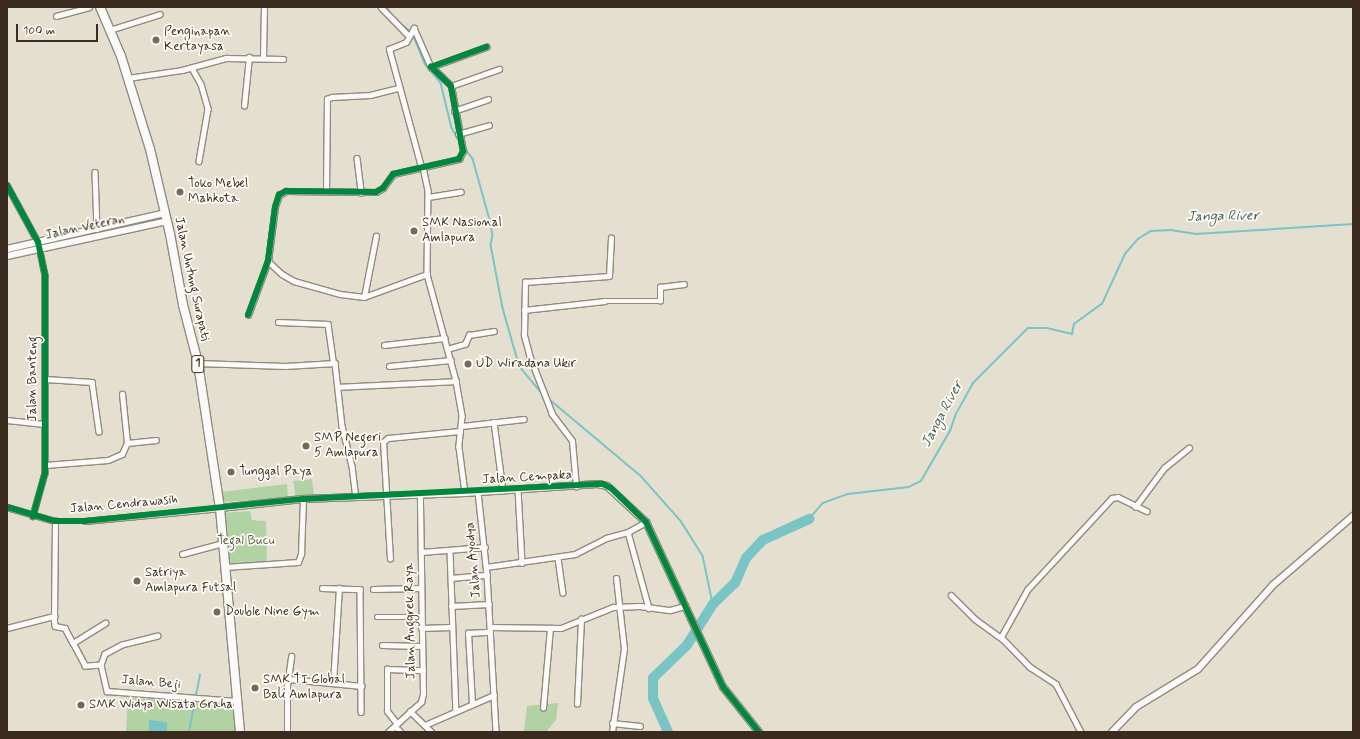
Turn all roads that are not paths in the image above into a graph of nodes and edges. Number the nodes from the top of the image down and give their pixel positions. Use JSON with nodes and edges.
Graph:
{"nodes":[{"id":1,"x":89,"y":7,"type":"edge"},
{"id":2,"x":100,"y":7,"type":"edge"},
{"id":3,"x":264,"y":7,"type":"edge"},
{"id":4,"x":381,"y":7,"type":"edge"},
{"id":5,"x":160,"y":14,"type":"dead end"},
{"id":6,"x":56,"y":16,"type":"dead end"},
{"id":7,"x":110,"y":30,"type":"junction"},
{"id":8,"x":410,"y":32,"type":"junction"},
{"id":9,"x":486,"y":47,"type":"dead end"},
{"id":10,"x":249,"y":57,"type":"junction"},
{"id":11,"x":263,"y":58,"type":"junction"},
{"id":12,"x":283,"y":59,"type":"dead end"},
{"id":13,"x":431,"y":67,"type":"junction"},
{"id":14,"x":192,"y":68,"type":"junction"},
{"id":15,"x":499,"y":69,"type":"dead end"},
{"id":16,"x":128,"y":78,"type":"junction"},
{"id":17,"x":451,"y":86,"type":"junction"},
{"id":18,"x":399,"y":88,"type":"junction"},
{"id":19,"x":488,"y":99,"type":"dead end"},
{"id":20,"x":244,"y":106,"type":"dead end"},
{"id":21,"x":454,"y":111,"type":"junction"},
{"id":22,"x":489,"y":125,"type":"dead end"},
{"id":23,"x":458,"y":134,"type":"junction"},
{"id":24,"x":357,"y":158,"type":"dead end"},
{"id":25,"x":199,"y":161,"type":"dead end"},
{"id":26,"x":422,"y":167,"type":"junction"},
{"id":27,"x":95,"y":172,"type":"dead end"},
{"id":28,"x":7,"y":184,"type":"edge"},
{"id":29,"x":326,"y":192,"type":"junction"},
{"id":30,"x":461,"y":192,"type":"dead end"},
{"id":31,"x":361,"y":193,"type":"junction"},
{"id":32,"x":428,"y":198,"type":"junction"},
{"id":33,"x":166,"y":217,"type":"junction"},
{"id":34,"x":97,"y":229,"type":"junction"},
{"id":35,"x":376,"y":236,"type":"dead end"},
{"id":36,"x":611,"y":238,"type":"dead end"},
{"id":37,"x":39,"y":245,"type":"junction"},
{"id":38,"x":7,"y":249,"type":"edge"},
{"id":39,"x":7,"y":256,"type":"edge"},
{"id":40,"x":268,"y":261,"type":"junction"},
{"id":41,"x":427,"y":274,"type":"junction"},
{"id":42,"x":684,"y":284,"type":"dead end"},
{"id":43,"x":364,"y":298,"type":"junction"},
{"id":44,"x":524,"y":310,"type":"junction"},
{"id":45,"x":248,"y":315,"type":"dead end"},
{"id":46,"x":278,"y":322,"type":"dead end"},
{"id":47,"x":494,"y":331,"type":"dead end"},
{"id":48,"x":445,"y":338,"type":"junction"},
{"id":49,"x":384,"y":345,"type":"dead end"},
{"id":50,"x":447,"y":349,"type":"junction"},
{"id":51,"x":451,"y":360,"type":"junction"},
{"id":52,"x":333,"y":362,"type":"junction"},
{"id":53,"x":198,"y":363,"type":"junction"},
{"id":54,"x":389,"y":366,"type":"dead end"},
{"id":55,"x":45,"y":379,"type":"junction"},
{"id":56,"x":456,"y":381,"type":"junction"},
{"id":57,"x":338,"y":387,"type":"junction"},
{"id":58,"x":122,"y":394,"type":"dead end"},
{"id":59,"x":524,"y":418,"type":"dead end"},
{"id":60,"x":7,"y":420,"type":"edge"},
{"id":61,"x":494,"y":422,"type":"junction"},
{"id":62,"x":44,"y":424,"type":"junction"},
{"id":63,"x":462,"y":426,"type":"junction"},
{"id":64,"x":460,"y":431,"type":"junction"},
{"id":65,"x":99,"y":432,"type":"dead end"},
{"id":66,"x":156,"y":440,"type":"dead end"},
{"id":67,"x":127,"y":443,"type":"junction"},
{"id":68,"x":1189,"y":448,"type":"dead end"},
{"id":69,"x":45,"y":465,"type":"junction"},
{"id":70,"x":576,"y":487,"type":"junction"},
{"id":71,"x":518,"y":489,"type":"junction"},
{"id":72,"x":503,"y":490,"type":"junction"},
{"id":73,"x":478,"y":492,"type":"junction"},
{"id":74,"x":465,"y":493,"type":"junction"},
{"id":75,"x":420,"y":494,"type":"junction"},
{"id":76,"x":387,"y":496,"type":"junction"},
{"id":77,"x":356,"y":497,"type":"junction"},
{"id":78,"x":303,"y":499,"type":"junction"},
{"id":79,"x":7,"y":507,"type":"edge"},
{"id":80,"x":1135,"y":507,"type":"junction"},
{"id":81,"x":220,"y":508,"type":"junction"},
{"id":82,"x":1147,"y":511,"type":"dead end"},
{"id":83,"x":33,"y":516,"type":"junction"},
{"id":84,"x":1353,"y":516,"type":"edge"},
{"id":85,"x":55,"y":521,"type":"junction"},
{"id":86,"x":646,"y":522,"type":"junction"},
{"id":87,"x":628,"y":532,"type":"junction"},
{"id":88,"x":223,"y":543,"type":"junction"},
{"id":89,"x":485,"y":547,"type":"junction"},
{"id":90,"x":450,"y":551,"type":"junction"},
{"id":91,"x":421,"y":552,"type":"junction"},
{"id":92,"x":182,"y":554,"type":"dead end"},
{"id":93,"x":558,"y":558,"type":"junction"},
{"id":94,"x":390,"y":559,"type":"dead end"},
{"id":95,"x":522,"y":563,"type":"junction"},
{"id":96,"x":225,"y":567,"type":"junction"},
{"id":97,"x":486,"y":567,"type":"junction"},
{"id":98,"x":487,"y":575,"type":"junction"},
{"id":99,"x":450,"y":578,"type":"junction"},
{"id":100,"x":616,"y":578,"type":"dead end"},
{"id":101,"x":322,"y":588,"type":"dead end"},
{"id":102,"x":339,"y":588,"type":"junction"},
{"id":103,"x":421,"y":588,"type":"junction"},
{"id":104,"x":373,"y":589,"type":"dead end"},
{"id":105,"x":563,"y":593,"type":"dead end"},
{"id":106,"x":951,"y":595,"type":"dead end"},
{"id":107,"x":489,"y":604,"type":"junction"},
{"id":108,"x":451,"y":606,"type":"junction"},
{"id":109,"x":619,"y":606,"type":"junction"},
{"id":110,"x":685,"y":606,"type":"junction"},
{"id":111,"x":649,"y":608,"type":"junction"},
{"id":112,"x":54,"y":616,"type":"junction"},
{"id":113,"x":377,"y":617,"type":"dead end"},
{"id":114,"x":421,"y":617,"type":"junction"},
{"id":115,"x":581,"y":619,"type":"junction"},
{"id":116,"x":105,"y":623,"type":"dead end"},
{"id":117,"x":451,"y":627,"type":"junction"},
{"id":118,"x":490,"y":627,"type":"junction"},
{"id":119,"x":7,"y":628,"type":"edge"},
{"id":120,"x":421,"y":628,"type":"junction"},
{"id":121,"x":550,"y":628,"type":"junction"},
{"id":122,"x":490,"y":632,"type":"junction"},
{"id":123,"x":158,"y":636,"type":"dead end"},
{"id":124,"x":1001,"y":637,"type":"junction"},
{"id":125,"x":73,"y":643,"type":"junction"},
{"id":126,"x":382,"y":645,"type":"dead end"},
{"id":127,"x":422,"y":646,"type":"junction"},
{"id":128,"x":291,"y":656,"type":"dead end"},
{"id":129,"x":101,"y":665,"type":"junction"},
{"id":130,"x":423,"y":670,"type":"junction"},
{"id":131,"x":289,"y":679,"type":"junction"},
{"id":132,"x":333,"y":683,"type":"junction"},
{"id":133,"x":362,"y":686,"type":"junction"},
{"id":134,"x":494,"y":695,"type":"junction"},
{"id":135,"x":237,"y":701,"type":"junction"},
{"id":136,"x":472,"y":704,"type":"junction"},
{"id":137,"x":577,"y":704,"type":"dead end"},
{"id":138,"x":543,"y":708,"type":"dead end"},
{"id":139,"x":410,"y":711,"type":"junction"},
{"id":140,"x":456,"y":711,"type":"junction"},
{"id":141,"x":361,"y":712,"type":"dead end"},
{"id":142,"x":612,"y":723,"type":"junction"},
{"id":143,"x":396,"y":725,"type":"junction"},
{"id":144,"x":425,"y":725,"type":"junction"},
{"id":145,"x":640,"y":726,"type":"dead end"},
{"id":146,"x":240,"y":732,"type":"edge"},
{"id":147,"x":287,"y":732,"type":"edge"},
{"id":148,"x":388,"y":732,"type":"edge"},
{"id":149,"x":401,"y":732,"type":"edge"},
{"id":150,"x":432,"y":732,"type":"edge"},
{"id":151,"x":496,"y":732,"type":"edge"},
{"id":152,"x":612,"y":732,"type":"edge"},
{"id":153,"x":759,"y":732,"type":"edge"},
{"id":154,"x":1081,"y":732,"type":"edge"},
{"id":155,"x":1112,"y":732,"type":"edge"}],
"edges":[{"from":1,"to":6,"type":"street"},
{"from":2,"to":7,"type":"highway","name":"Jalan Untung Surapati","number":"1"},
{"from":3,"to":11,"type":"street"},
{"from":4,"to":8,"type":"street"},
{"from":5,"to":7,"type":"street"},
{"from":7,"to":16,"type":"highway","name":"Jalan Untung Surapati","number":"1"},
{"from":8,"to":13,"type":"street"},
{"from":8,"to":18,"type":"street"},
{"from":9,"to":13,"type":"street"},
{"from":10,"to":11,"type":"street"},
{"from":10,"to":14,"type":"street"},
{"from":10,"to":20,"type":"street"},
{"from":11,"to":12,"type":"street"},
{"from":13,"to":17,"type":"street"},
{"from":14,"to":16,"type":"street"},
{"from":14,"to":25,"type":"street"},
{"from":15,"to":17,"type":"street"},
{"from":16,"to":33,"type":"highway","name":"Jalan Untung Surapati","number":"1"},
{"from":17,"to":21,"type":"street"},
{"from":18,"to":26,"type":"street"},
{"from":18,"to":29,"type":"street"},
{"from":19,"to":21,"type":"street"},
{"from":21,"to":23,"type":"street"},
{"from":22,"to":23,"type":"street"},
{"from":23,"to":26,"type":"street"},
{"from":24,"to":31,"type":"street"},
{"from":26,"to":31,"type":"street"},
{"from":26,"to":32,"type":"street"},
{"from":27,"to":34,"type":"street"},
{"from":28,"to":37,"type":"street","name":"Jalan Banteng"},
{"from":29,"to":31,"type":"street"},
{"from":29,"to":40,"type":"street"},
{"from":30,"to":32,"type":"street"},
{"from":32,"to":41,"type":"street"},
{"from":33,"to":34,"type":"street","name":"Jalan Veteran"},
{"from":33,"to":37,"type":"street","name":"Jalan Veteran"},
{"from":33,"to":53,"type":"highway","name":"Jalan Untung Surapati","number":"1"},
{"from":34,"to":37,"type":"street","name":"Jalan Veteran"},
{"from":35,"to":43,"type":"street"},
{"from":36,"to":44,"type":"street"},
{"from":37,"to":38,"type":"street","name":"Jalan Veteran"},
{"from":37,"to":39,"type":"street","name":"Jalan Veteran"},
{"from":37,"to":55,"type":"street","name":"Jalan Banteng"},
{"from":40,"to":43,"type":"street"},
{"from":40,"to":45,"type":"street"},
{"from":41,"to":43,"type":"street"},
{"from":41,"to":48,"type":"street"},
{"from":42,"to":44,"type":"street"},
{"from":44,"to":70,"type":"street"},
{"from":46,"to":52,"type":"street"},
{"from":47,"to":50,"type":"street"},
{"from":48,"to":49,"type":"street"},
{"from":48,"to":50,"type":"street"},
{"from":50,"to":51,"type":"street"},
{"from":51,"to":54,"type":"street"},
{"from":51,"to":56,"type":"street"},
{"from":52,"to":53,"type":"street"},
{"from":52,"to":57,"type":"street"},
{"from":53,"to":81,"type":"highway","name":"Jalan Untung Surapati","number":"1"},
{"from":55,"to":62,"type":"street","name":"Jalan Banteng"},
{"from":55,"to":65,"type":"street"},
{"from":56,"to":57,"type":"street"},
{"from":56,"to":63,"type":"street"},
{"from":57,"to":77,"type":"street"},
{"from":58,"to":67,"type":"street"},
{"from":59,"to":61,"type":"street"},
{"from":60,"to":62,"type":"street"},
{"from":61,"to":63,"type":"street"},
{"from":61,"to":72,"type":"street"},
{"from":62,"to":69,"type":"street","name":"Jalan Banteng"},
{"from":63,"to":64,"type":"street"},
{"from":64,"to":74,"type":"street"},
{"from":64,"to":76,"type":"street"},
{"from":66,"to":67,"type":"street"},
{"from":67,"to":69,"type":"street"},
{"from":68,"to":80,"type":"street"},
{"from":69,"to":83,"type":"street","name":"Jalan Banteng"},
{"from":70,"to":71,"type":"street","name":"Jalan Cempaka"},
{"from":70,"to":86,"type":"street","name":"Jalan Cempaka"},
{"from":71,"to":72,"type":"street","name":"Jalan Cempaka"},
{"from":71,"to":95,"type":"street"},
{"from":72,"to":73,"type":"street","name":"Jalan Cempaka"},
{"from":73,"to":74,"type":"street","name":"Jalan Cempaka"},
{"from":73,"to":89,"type":"street","name":"Jalan Ayodya"},
{"from":74,"to":75,"type":"street","name":"Jalan Cempaka"},
{"from":75,"to":76,"type":"street","name":"Jalan Cempaka"},
{"from":75,"to":91,"type":"street","name":"Jalan Anggrek Raya"},
{"from":76,"to":77,"type":"street","name":"Jalan Cempaka"},
{"from":76,"to":94,"type":"street"},
{"from":77,"to":78,"type":"street","name":"Jalan Cempaka"},
{"from":78,"to":81,"type":"street","name":"Jalan Cempaka"},
{"from":78,"to":96,"type":"street"},
{"from":79,"to":83,"type":"street","name":"Jalan Cendrawasih"},
{"from":80,"to":82,"type":"street"},
{"from":80,"to":124,"type":"street"},
{"from":81,"to":85,"type":"street","name":"Jalan Cendrawasih"},
{"from":81,"to":88,"type":"highway","name":"Jalan Untung Surapati","number":"1"},
{"from":83,"to":85,"type":"street","name":"Jalan Cendrawasih"},
{"from":84,"to":155,"type":"street"},
{"from":85,"to":112,"type":"street"},
{"from":86,"to":87,"type":"street"},
{"from":86,"to":110,"type":"street","name":"Jalan Cempaka"},
{"from":87,"to":93,"type":"street"},
{"from":87,"to":111,"type":"street"},
{"from":88,"to":92,"type":"street"},
{"from":88,"to":96,"type":"highway","name":"Jalan Untung Surapati","number":"1"},
{"from":89,"to":90,"type":"street"},
{"from":89,"to":97,"type":"street","name":"Jalan Ayodya"},
{"from":90,"to":91,"type":"street"},
{"from":90,"to":99,"type":"street"},
{"from":91,"to":103,"type":"street","name":"Jalan Anggrek Raya"},
{"from":93,"to":95,"type":"street"},
{"from":93,"to":105,"type":"street"},
{"from":95,"to":97,"type":"street"},
{"from":96,"to":135,"type":"highway","name":"Jalan Untung Surapati","number":"1"},
{"from":97,"to":98,"type":"street","name":"Jalan Ayodya"},
{"from":98,"to":99,"type":"street"},
{"from":98,"to":107,"type":"street","name":"Jalan Ayodya"},
{"from":99,"to":108,"type":"street"},
{"from":100,"to":109,"type":"street"},
{"from":101,"to":102,"type":"street"},
{"from":102,"to":132,"type":"street"},
{"from":102,"to":133,"type":"street"},
{"from":103,"to":104,"type":"street"},
{"from":103,"to":114,"type":"street","name":"Jalan Anggrek Raya"},
{"from":106,"to":124,"type":"street"},
{"from":107,"to":108,"type":"street"},
{"from":107,"to":118,"type":"street","name":"Jalan Ayodya"},
{"from":108,"to":117,"type":"street"},
{"from":109,"to":111,"type":"street"},
{"from":109,"to":115,"type":"street"},
{"from":109,"to":142,"type":"street"},
{"from":110,"to":111,"type":"street"},
{"from":110,"to":153,"type":"street","name":"Jalan Cempaka"},
{"from":112,"to":119,"type":"street"},
{"from":112,"to":125,"type":"street"},
{"from":113,"to":114,"type":"street"},
{"from":114,"to":120,"type":"street","name":"Jalan Anggrek Raya"},
{"from":115,"to":121,"type":"street"},
{"from":115,"to":137,"type":"street"},
{"from":116,"to":125,"type":"street"},
{"from":117,"to":120,"type":"street"},
{"from":117,"to":140,"type":"street"},
{"from":118,"to":121,"type":"street"},
{"from":118,"to":122,"type":"street","name":"Jalan Ayodya"},
{"from":120,"to":127,"type":"street","name":"Jalan Anggrek Raya"},
{"from":121,"to":138,"type":"street"},
{"from":122,"to":134,"type":"street","name":"Jalan Ayodya"},
{"from":122,"to":136,"type":"street"},
{"from":123,"to":129,"type":"street"},
{"from":124,"to":154,"type":"street"},
{"from":125,"to":129,"type":"street"},
{"from":126,"to":127,"type":"street"},
{"from":127,"to":130,"type":"street","name":"Jalan Anggrek Raya"},
{"from":128,"to":131,"type":"street"},
{"from":129,"to":135,"type":"street","name":"Jalan Beji"},
{"from":130,"to":139,"type":"street","name":"Jalan Anggrek Raya"},
{"from":130,"to":143,"type":"street"},
{"from":131,"to":132,"type":"street"},
{"from":131,"to":147,"type":"street"},
{"from":132,"to":133,"type":"street"},
{"from":133,"to":141,"type":"street"},
{"from":134,"to":136,"type":"street"},
{"from":134,"to":151,"type":"street","name":"Jalan Ayodya"},
{"from":135,"to":146,"type":"highway","name":"Jalan Untung Surapati","number":"1"},
{"from":136,"to":140,"type":"street"},
{"from":139,"to":143,"type":"street","name":"Jalan Anggrek Raya"},
{"from":139,"to":144,"type":"street"},
{"from":140,"to":144,"type":"street"},
{"from":142,"to":145,"type":"street"},
{"from":142,"to":152,"type":"street"},
{"from":143,"to":148,"type":"street","name":"Jalan Anggrek Raya"},
{"from":143,"to":149,"type":"street"},
{"from":144,"to":150,"type":"street"}]}
